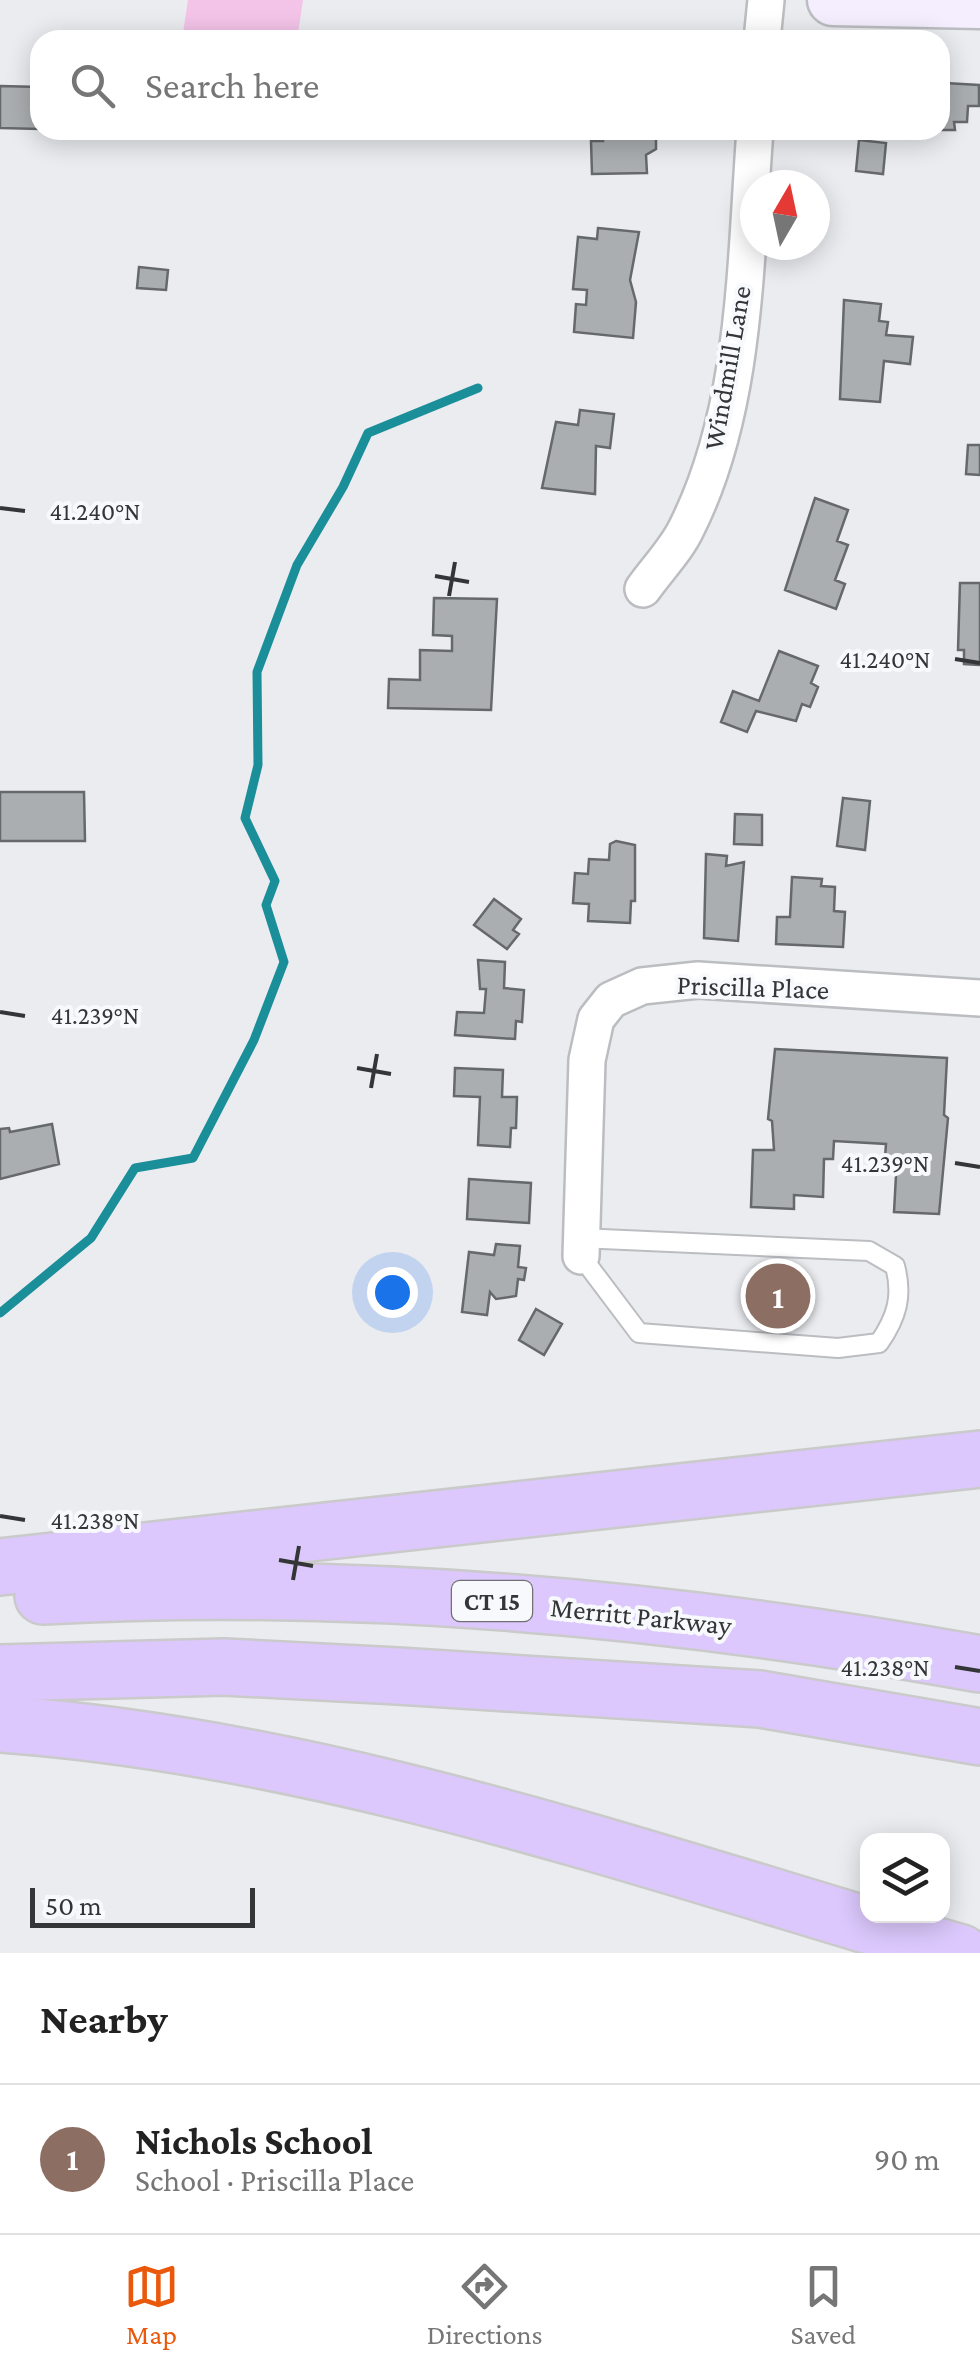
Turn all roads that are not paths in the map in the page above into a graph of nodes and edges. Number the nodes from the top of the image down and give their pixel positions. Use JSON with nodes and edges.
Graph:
{"nodes":[{"id":1,"x":766,"y":0,"type":"edge"},
{"id":2,"x":833,"y":0,"type":"edge"},
{"id":3,"x":980,"y":3,"type":"edge"},
{"id":4,"x":763,"y":30,"type":"edge"},
{"id":5,"x":754,"y":140,"type":"edge"},
{"id":6,"x":642,"y":589,"type":"dead end"},
{"id":7,"x":980,"y":998,"type":"edge"},
{"id":8,"x":581,"y":1247,"type":"junction"},
{"id":9,"x":980,"y":1459,"type":"edge"},
{"id":10,"x":0,"y":1567,"type":"edge"},
{"id":11,"x":0,"y":1599,"type":"edge"},
{"id":12,"x":980,"y":1664,"type":"edge"},
{"id":13,"x":0,"y":1674,"type":"edge"},
{"id":14,"x":0,"y":1724,"type":"edge"},
{"id":15,"x":980,"y":1736,"type":"edge"},
{"id":16,"x":961,"y":1953,"type":"edge"}],
"edges":[{"from":1,"to":4,"type":"street"},
{"from":2,"to":3,"type":"main road"},
{"from":5,"to":6,"type":"street","name":"Windmill Lane"},
{"from":7,"to":8,"type":"street","name":"Priscilla Place"},
{"from":8,"to":8,"type":"lane"},
{"from":9,"to":10,"type":"highway"},
{"from":11,"to":12,"type":"highway","name":"Merritt Parkway","number":"CT 15"},
{"from":13,"to":15,"type":"highway"},
{"from":14,"to":16,"type":"highway"}]}
